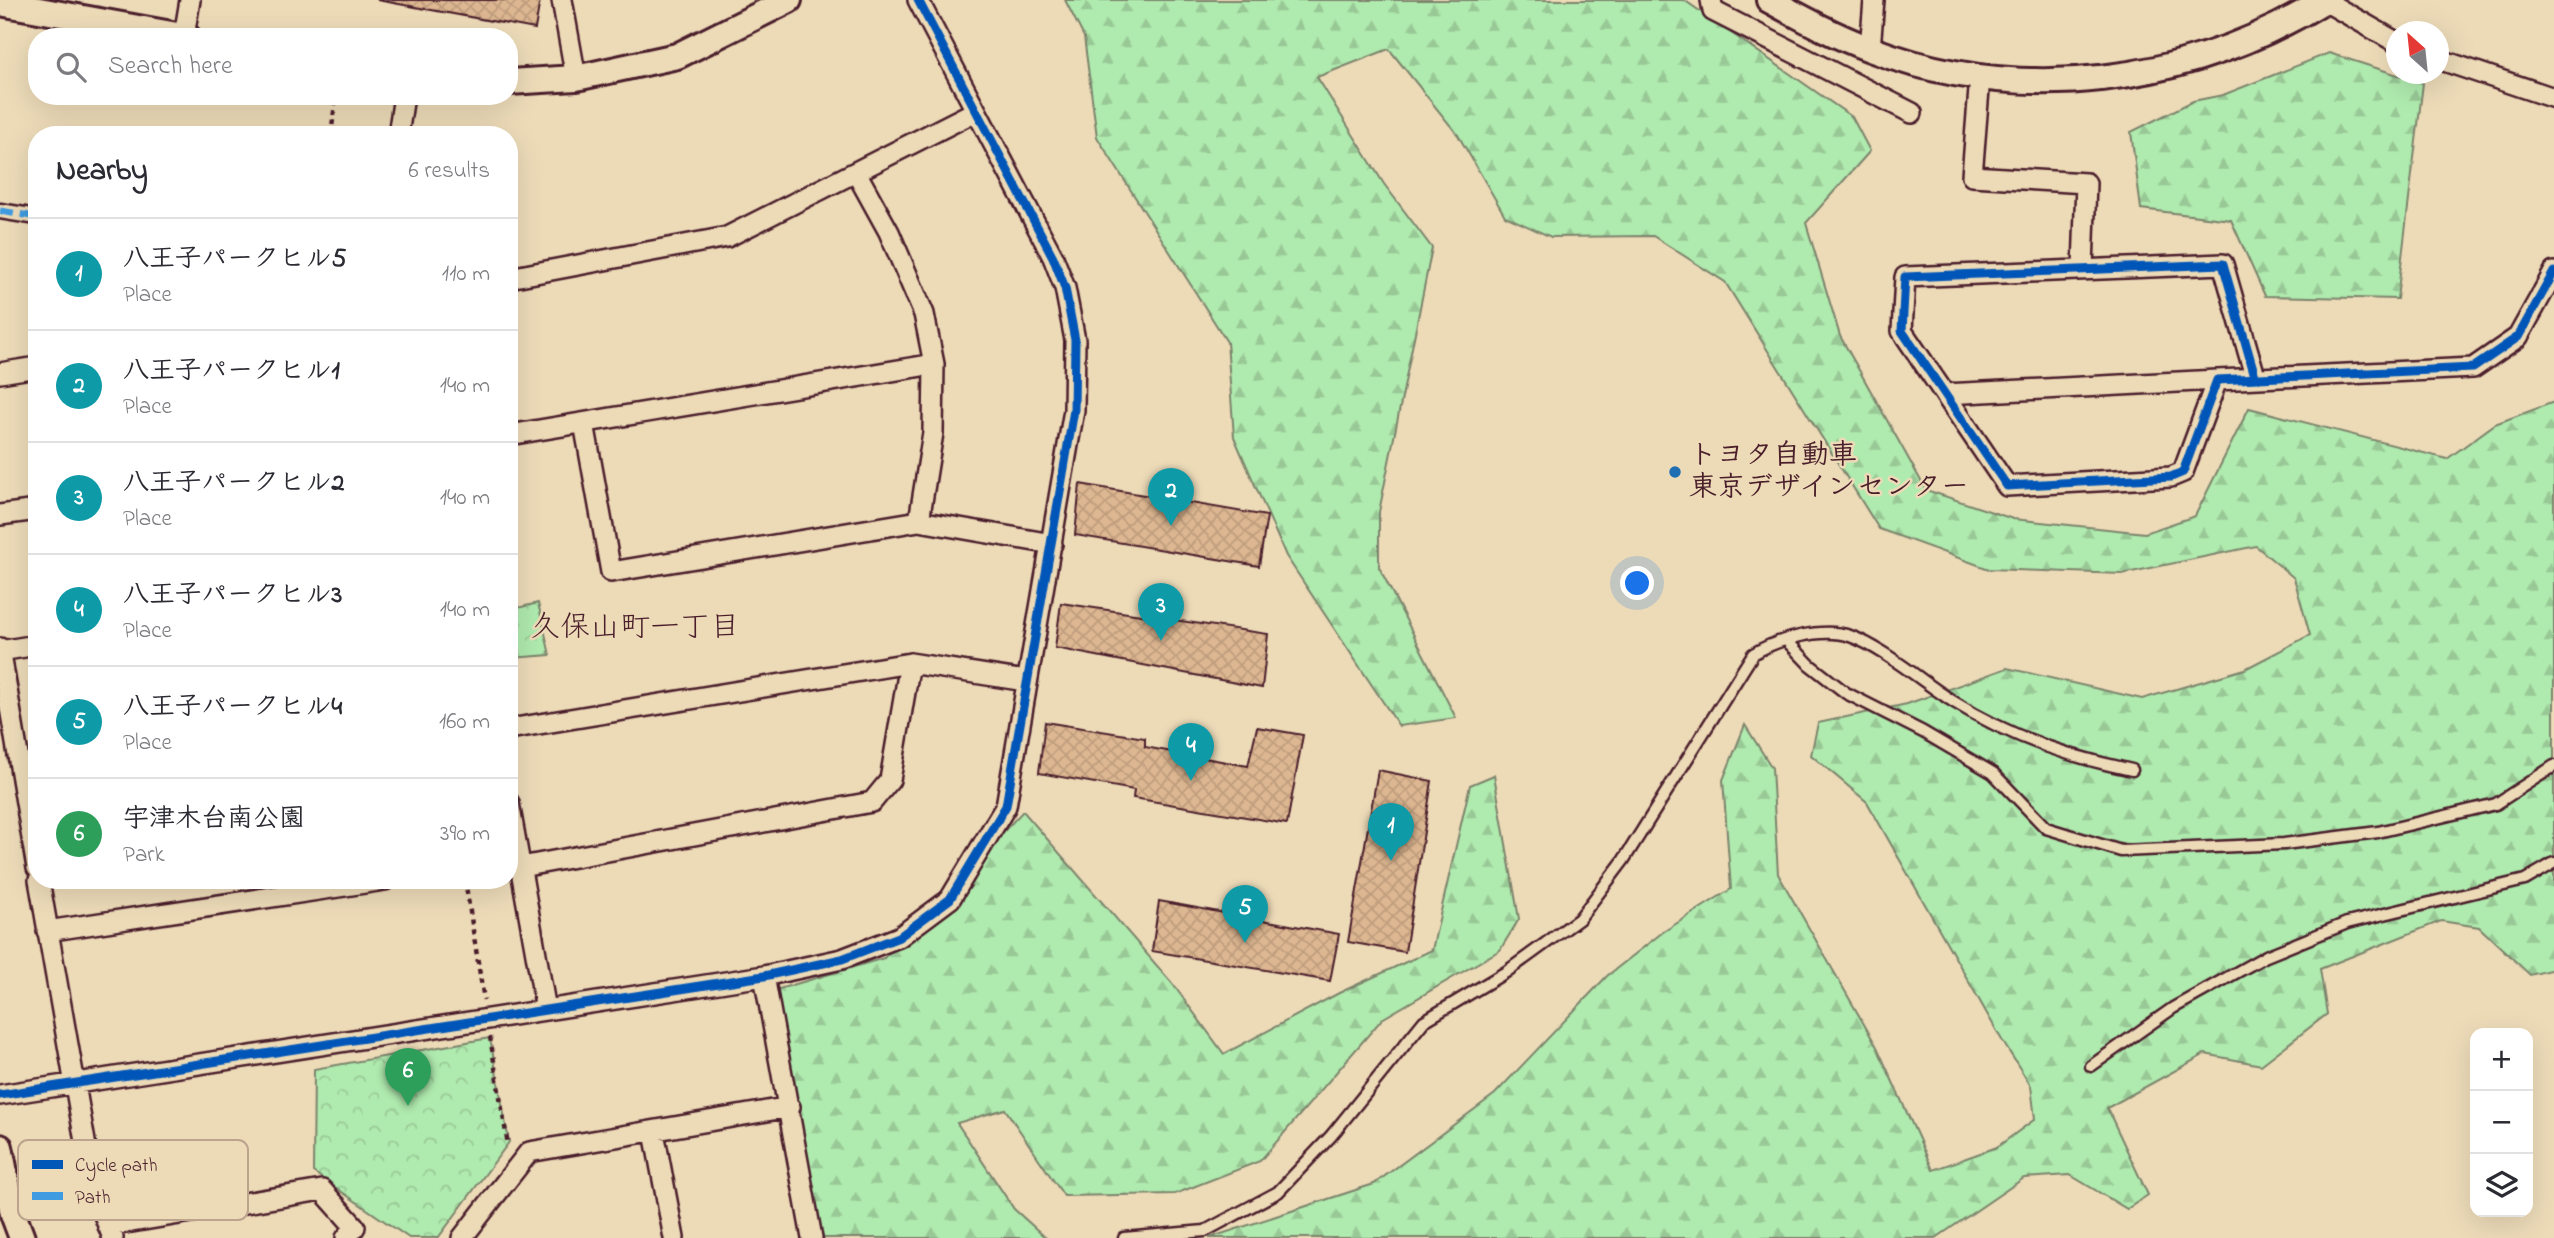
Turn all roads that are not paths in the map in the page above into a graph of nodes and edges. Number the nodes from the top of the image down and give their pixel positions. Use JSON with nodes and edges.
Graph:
{"nodes":[{"id":1,"x":190,"y":0,"type":"edge"},
{"id":2,"x":562,"y":0,"type":"edge"},
{"id":3,"x":789,"y":0,"type":"edge"},
{"id":4,"x":918,"y":0,"type":"edge"},
{"id":5,"x":1711,"y":0,"type":"edge"},
{"id":6,"x":1769,"y":0,"type":"edge"},
{"id":7,"x":1874,"y":0,"type":"edge"},
{"id":8,"x":2324,"y":0,"type":"edge"},
{"id":9,"x":0,"y":3,"type":"edge"},
{"id":10,"x":141,"y":28,"type":"edge"},
{"id":11,"x":187,"y":28,"type":"edge"},
{"id":12,"x":2386,"y":36,"type":"edge"},
{"id":13,"x":1870,"y":49,"type":"junction"},
{"id":14,"x":2449,"y":63,"type":"edge"},
{"id":15,"x":1980,"y":77,"type":"junction"},
{"id":16,"x":576,"y":79,"type":"junction"},
{"id":17,"x":518,"y":82,"type":"edge"},
{"id":18,"x":2554,"y":98,"type":"edge"},
{"id":19,"x":403,"y":105,"type":"edge"},
{"id":20,"x":976,"y":111,"type":"junction"},
{"id":21,"x":1912,"y":113,"type":"dead end"},
{"id":22,"x":399,"y":126,"type":"edge"},
{"id":23,"x":857,"y":174,"type":"junction"},
{"id":24,"x":0,"y":211,"type":"edge"},
{"id":25,"x":28,"y":216,"type":"edge"},
{"id":26,"x":2083,"y":268,"type":"junction"},
{"id":27,"x":2554,"y":272,"type":"edge"},
{"id":28,"x":518,"y":276,"type":"edge"},
{"id":29,"x":934,"y":364,"type":"junction"},
{"id":30,"x":28,"y":368,"type":"edge"},
{"id":31,"x":0,"y":373,"type":"edge"},
{"id":32,"x":2255,"y":376,"type":"junction"},
{"id":33,"x":2217,"y":380,"type":"junction"},
{"id":34,"x":1945,"y":394,"type":"junction"},
{"id":35,"x":584,"y":423,"type":"junction"},
{"id":36,"x":518,"y":434,"type":"edge"},
{"id":37,"x":28,"y":511,"type":"edge"},
{"id":38,"x":0,"y":515,"type":"edge"},
{"id":39,"x":919,"y":522,"type":"junction"},
{"id":40,"x":1052,"y":544,"type":"junction"},
{"id":41,"x":1787,"y":641,"type":"junction"},
{"id":42,"x":28,"y":646,"type":"edge"},
{"id":43,"x":0,"y":650,"type":"edge"},
{"id":44,"x":910,"y":663,"type":"junction"},
{"id":45,"x":1026,"y":681,"type":"junction"},
{"id":46,"x":518,"y":728,"type":"edge"},
{"id":47,"x":2554,"y":766,"type":"edge"},
{"id":48,"x":2132,"y":770,"type":"dead end"},
{"id":49,"x":28,"y":782,"type":"edge"},
{"id":50,"x":518,"y":851,"type":"edge"},
{"id":51,"x":2554,"y":863,"type":"edge"},
{"id":52,"x":521,"y":867,"type":"junction"},
{"id":53,"x":40,"y":889,"type":"edge"},
{"id":54,"x":326,"y":889,"type":"edge"},
{"id":55,"x":47,"y":932,"type":"junction"},
{"id":56,"x":764,"y":976,"type":"junction"},
{"id":57,"x":546,"y":1010,"type":"junction"},
{"id":58,"x":2091,"y":1066,"type":"dead end"},
{"id":59,"x":73,"y":1084,"type":"junction"},
{"id":60,"x":0,"y":1095,"type":"edge"},
{"id":61,"x":790,"y":1107,"type":"junction"},
{"id":62,"x":654,"y":1132,"type":"junction"},
{"id":63,"x":84,"y":1140,"type":"edge"},
{"id":64,"x":0,"y":1147,"type":"edge"},
{"id":65,"x":248,"y":1205,"type":"edge"},
{"id":66,"x":171,"y":1220,"type":"edge"},
{"id":67,"x":110,"y":1232,"type":"edge"},
{"id":68,"x":22,"y":1238,"type":"edge"},
{"id":69,"x":346,"y":1238,"type":"edge"},
{"id":70,"x":463,"y":1238,"type":"edge"},
{"id":71,"x":674,"y":1238,"type":"edge"},
{"id":72,"x":812,"y":1238,"type":"edge"},
{"id":73,"x":1124,"y":1238,"type":"edge"}],
"edges":[{"from":1,"to":11,"type":"street"},
{"from":2,"to":16,"type":"street"},
{"from":3,"to":16,"type":"street"},
{"from":4,"to":20,"type":"street"},
{"from":5,"to":21,"type":"street"},
{"from":6,"to":13,"type":"street"},
{"from":7,"to":13,"type":"street"},
{"from":8,"to":12,"type":"street"},
{"from":8,"to":15,"type":"street"},
{"from":9,"to":10,"type":"street"},
{"from":13,"to":15,"type":"street"},
{"from":14,"to":18,"type":"street"},
{"from":15,"to":26,"type":"street"},
{"from":16,"to":17,"type":"street"},
{"from":19,"to":22,"type":"street"},
{"from":20,"to":23,"type":"street"},
{"from":20,"to":40,"type":"street"},
{"from":23,"to":28,"type":"street"},
{"from":23,"to":29,"type":"street"},
{"from":24,"to":25,"type":"street"},
{"from":26,"to":32,"type":"street"},
{"from":26,"to":34,"type":"street"},
{"from":27,"to":32,"type":"street"},
{"from":29,"to":35,"type":"street"},
{"from":29,"to":39,"type":"street"},
{"from":30,"to":31,"type":"street"},
{"from":32,"to":33,"type":"street"},
{"from":33,"to":34,"type":"street"},
{"from":33,"to":34,"type":"street"},
{"from":35,"to":36,"type":"street"},
{"from":35,"to":39,"type":"street"},
{"from":37,"to":38,"type":"street"},
{"from":39,"to":40,"type":"street"},
{"from":40,"to":45,"type":"street"},
{"from":41,"to":47,"type":"lane"},
{"from":41,"to":48,"type":"lane"},
{"from":41,"to":73,"type":"lane"},
{"from":42,"to":43,"type":"street"},
{"from":43,"to":49,"type":"street"},
{"from":44,"to":45,"type":"street"},
{"from":44,"to":46,"type":"street"},
{"from":44,"to":52,"type":"street"},
{"from":45,"to":56,"type":"street"},
{"from":50,"to":52,"type":"street"},
{"from":51,"to":58,"type":"lane"},
{"from":52,"to":57,"type":"street"},
{"from":53,"to":55,"type":"street"},
{"from":54,"to":55,"type":"street"},
{"from":55,"to":59,"type":"street"},
{"from":56,"to":57,"type":"street"},
{"from":56,"to":61,"type":"street"},
{"from":57,"to":59,"type":"street"},
{"from":59,"to":60,"type":"street"},
{"from":59,"to":63,"type":"street"},
{"from":61,"to":62,"type":"street"},
{"from":61,"to":72,"type":"street"},
{"from":62,"to":70,"type":"street"},
{"from":62,"to":71,"type":"street"},
{"from":64,"to":68,"type":"street"},
{"from":65,"to":69,"type":"street"},
{"from":66,"to":67,"type":"street"}]}
